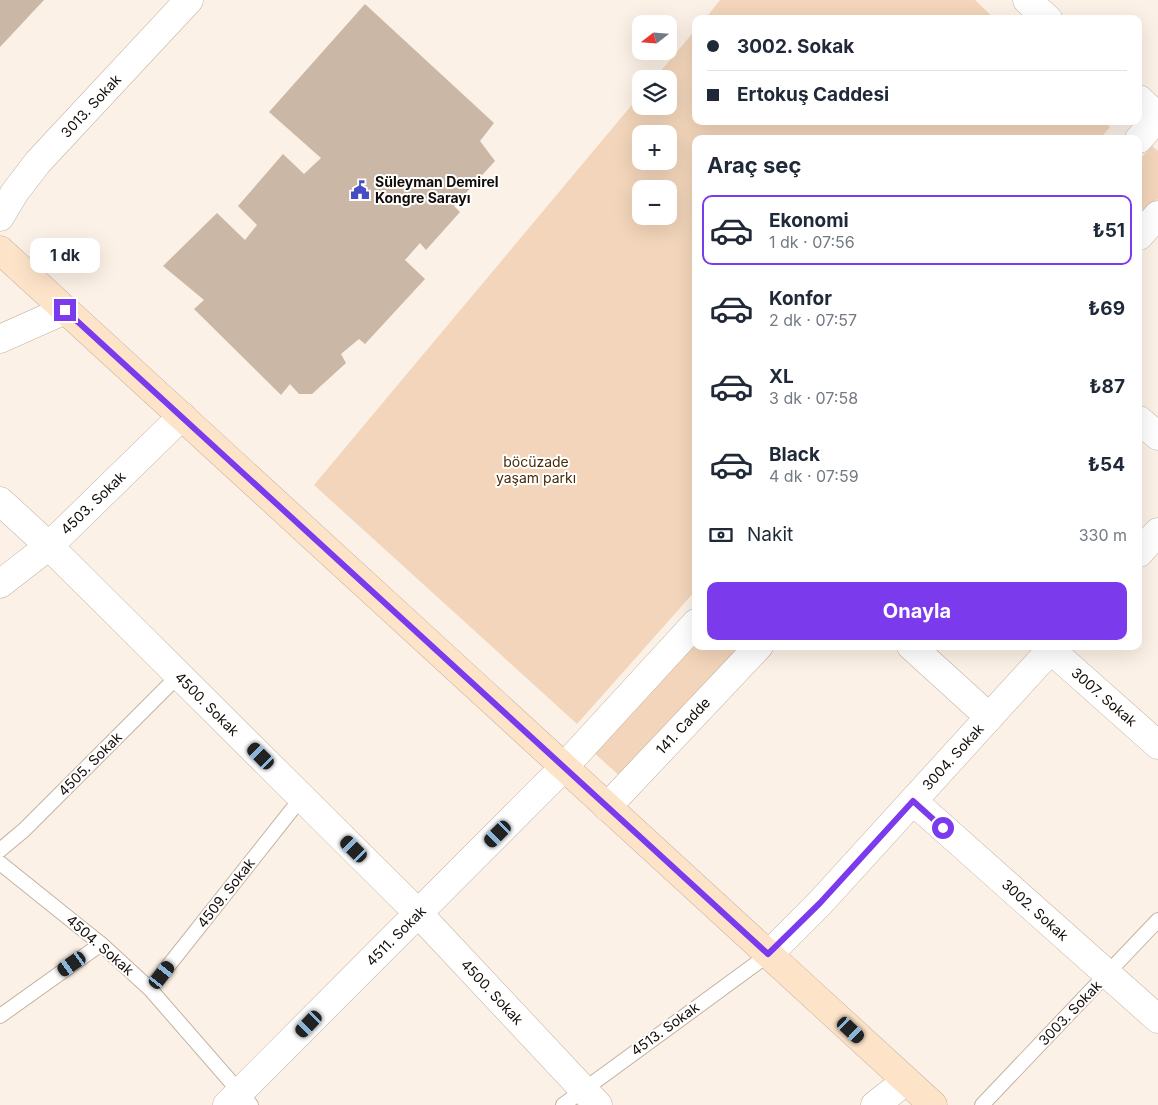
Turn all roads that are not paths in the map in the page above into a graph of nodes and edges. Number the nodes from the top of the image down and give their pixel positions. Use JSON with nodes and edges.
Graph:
{"nodes":[{"id":1,"x":189,"y":0,"type":"edge"},
{"id":2,"x":1027,"y":0,"type":"edge"},
{"id":3,"x":1044,"y":15,"type":"edge"},
{"id":4,"x":1142,"y":103,"type":"edge"},
{"id":5,"x":1158,"y":117,"type":"edge"},
{"id":6,"x":1142,"y":136,"type":"edge"},
{"id":7,"x":1158,"y":215,"type":"edge"},
{"id":8,"x":0,"y":217,"type":"edge"},
{"id":9,"x":1142,"y":233,"type":"edge"},
{"id":10,"x":0,"y":250,"type":"edge"},
{"id":11,"x":65,"y":310,"type":"junction"},
{"id":12,"x":0,"y":339,"type":"edge"},
{"id":13,"x":182,"y":416,"type":"junction"},
{"id":14,"x":1142,"y":423,"type":"edge"},
{"id":15,"x":1158,"y":436,"type":"edge"},
{"id":16,"x":0,"y":501,"type":"edge"},
{"id":17,"x":1158,"y":532,"type":"edge"},
{"id":18,"x":49,"y":546,"type":"junction"},
{"id":19,"x":1142,"y":550,"type":"edge"},
{"id":20,"x":0,"y":584,"type":"edge"},
{"id":21,"x":692,"y":627,"type":"edge"},
{"id":22,"x":754,"y":650,"type":"edge"},
{"id":23,"x":915,"y":650,"type":"edge"},
{"id":24,"x":1050,"y":650,"type":"edge"},
{"id":25,"x":1054,"y":650,"type":"edge"},
{"id":26,"x":179,"y":675,"type":"junction"},
{"id":27,"x":989,"y":718,"type":"junction"},
{"id":28,"x":1158,"y":745,"type":"edge"},
{"id":29,"x":564,"y":767,"type":"junction"},
{"id":30,"x":302,"y":797,"type":"junction"},
{"id":31,"x":913,"y":801,"type":"junction"},
{"id":32,"x":607,"y":807,"type":"junction"},
{"id":33,"x":0,"y":850,"type":"edge"},
{"id":34,"x":0,"y":863,"type":"edge"},
{"id":35,"x":418,"y":913,"type":"junction"},
{"id":36,"x":1158,"y":920,"type":"edge"},
{"id":37,"x":101,"y":944,"type":"junction"},
{"id":38,"x":768,"y":954,"type":"junction"},
{"id":39,"x":1107,"y":974,"type":"junction"},
{"id":40,"x":150,"y":990,"type":"junction"},
{"id":41,"x":0,"y":1016,"type":"edge"},
{"id":42,"x":1158,"y":1019,"type":"edge"},
{"id":43,"x":906,"y":1081,"type":"junction"},
{"id":44,"x":581,"y":1100,"type":"edge"},
{"id":45,"x":239,"y":1101,"type":"edge"},
{"id":46,"x":875,"y":1105,"type":"edge"},
{"id":47,"x":933,"y":1105,"type":"edge"},
{"id":48,"x":982,"y":1105,"type":"edge"}],
"edges":[{"from":1,"to":8,"type":"street","name":"3013. Sokak"},
{"from":2,"to":3,"type":"street"},
{"from":4,"to":5,"type":"street"},
{"from":5,"to":6,"type":"street"},
{"from":7,"to":9,"type":"street"},
{"from":10,"to":11,"type":"main road"},
{"from":11,"to":12,"type":"street"},
{"from":11,"to":13,"type":"main road"},
{"from":13,"to":18,"type":"street","name":"4503. Sokak"},
{"from":13,"to":29,"type":"main road"},
{"from":14,"to":15,"type":"street"},
{"from":16,"to":18,"type":"street","name":"4500. Sokak"},
{"from":17,"to":19,"type":"street"},
{"from":18,"to":20,"type":"street","name":"4503. Sokak"},
{"from":18,"to":26,"type":"street","name":"4500. Sokak"},
{"from":21,"to":29,"type":"street"},
{"from":22,"to":32,"type":"street","name":"141. Cadde"},
{"from":23,"to":27,"type":"street"},
{"from":24,"to":27,"type":"street","name":"3004. Sokak"},
{"from":25,"to":28,"type":"street","name":"3007. Sokak"},
{"from":26,"to":30,"type":"street","name":"4500. Sokak"},
{"from":26,"to":33,"type":"lane","name":"4505. Sokak"},
{"from":27,"to":31,"type":"street","name":"3004. Sokak"},
{"from":29,"to":32,"type":"main road"},
{"from":29,"to":35,"type":"street","name":"4511. Sokak"},
{"from":30,"to":35,"type":"street","name":"4500. Sokak"},
{"from":30,"to":40,"type":"lane","name":"4509. Sokak"},
{"from":31,"to":38,"type":"street","name":"3004. Sokak"},
{"from":31,"to":39,"type":"street","name":"3002. Sokak"},
{"from":32,"to":38,"type":"main road"},
{"from":34,"to":37,"type":"lane","name":"4504. Sokak"},
{"from":35,"to":44,"type":"street","name":"4500. Sokak"},
{"from":35,"to":45,"type":"street","name":"4511. Sokak"},
{"from":36,"to":39,"type":"lane","name":"3003. Sokak"},
{"from":37,"to":40,"type":"lane","name":"4504. Sokak"},
{"from":37,"to":41,"type":"lane"},
{"from":38,"to":43,"type":"main road"},
{"from":38,"to":44,"type":"lane","name":"4513. Sokak"},
{"from":39,"to":42,"type":"street","name":"3002. Sokak"},
{"from":39,"to":48,"type":"lane","name":"3003. Sokak"},
{"from":40,"to":45,"type":"lane","name":"4504. Sokak"},
{"from":43,"to":46,"type":"street"},
{"from":43,"to":47,"type":"main road"}]}
